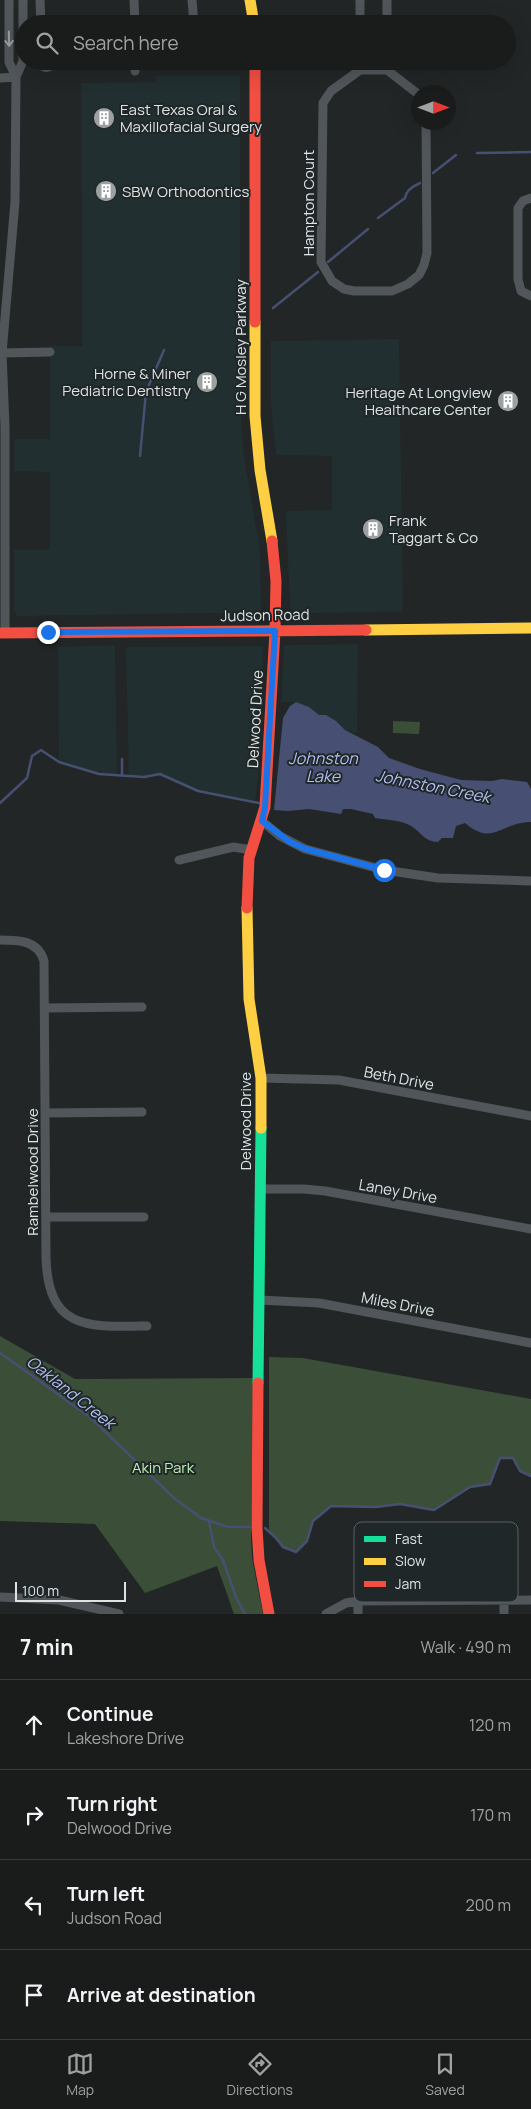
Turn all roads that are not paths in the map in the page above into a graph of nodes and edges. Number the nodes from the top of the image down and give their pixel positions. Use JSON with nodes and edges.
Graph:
{"nodes":[{"id":1,"x":9,"y":0,"type":"edge"},
{"id":2,"x":23,"y":0,"type":"edge"},
{"id":3,"x":40,"y":0,"type":"edge"},
{"id":4,"x":134,"y":0,"type":"edge"},
{"id":5,"x":192,"y":0,"type":"edge"},
{"id":6,"x":250,"y":0,"type":"edge"},
{"id":7,"x":360,"y":0,"type":"edge"},
{"id":8,"x":387,"y":0,"type":"edge"},
{"id":9,"x":23,"y":15,"type":"edge"},
{"id":10,"x":41,"y":15,"type":"edge"},
{"id":11,"x":135,"y":15,"type":"edge"},
{"id":12,"x":193,"y":15,"type":"edge"},
{"id":13,"x":252,"y":15,"type":"edge"},
{"id":14,"x":360,"y":15,"type":"edge"},
{"id":15,"x":387,"y":15,"type":"edge"},
{"id":16,"x":19,"y":70,"type":"edge"},
{"id":17,"x":255,"y":70,"type":"edge"},
{"id":18,"x":355,"y":70,"type":"edge"},
{"id":19,"x":391,"y":70,"type":"edge"},
{"id":20,"x":16,"y":77,"type":"junction"},
{"id":21,"x":0,"y":78,"type":"edge"},
{"id":22,"x":411,"y":88,"type":"edge"},
{"id":23,"x":426,"y":130,"type":"edge"},
{"id":24,"x":531,"y":198,"type":"edge"},
{"id":25,"x":531,"y":296,"type":"edge"},
{"id":26,"x":50,"y":352,"type":"dead end"},
{"id":27,"x":1,"y":353,"type":"edge"},
{"id":28,"x":531,"y":628,"type":"edge"},
{"id":29,"x":275,"y":631,"type":"junction"},
{"id":30,"x":3,"y":633,"type":"edge"},
{"id":31,"x":262,"y":821,"type":"junction"},
{"id":32,"x":252,"y":850,"type":"junction"},
{"id":33,"x":179,"y":860,"type":"dead end"},
{"id":34,"x":531,"y":881,"type":"edge"},
{"id":35,"x":0,"y":940,"type":"edge"},
{"id":36,"x":142,"y":1007,"type":"dead end"},
{"id":37,"x":45,"y":1008,"type":"junction"},
{"id":38,"x":261,"y":1078,"type":"junction"},
{"id":39,"x":142,"y":1112,"type":"dead end"},
{"id":40,"x":45,"y":1113,"type":"junction"},
{"id":41,"x":531,"y":1116,"type":"edge"},
{"id":42,"x":260,"y":1189,"type":"junction"},
{"id":43,"x":46,"y":1217,"type":"junction"},
{"id":44,"x":144,"y":1217,"type":"dead end"},
{"id":45,"x":531,"y":1229,"type":"edge"},
{"id":46,"x":258,"y":1300,"type":"junction"},
{"id":47,"x":146,"y":1326,"type":"dead end"},
{"id":48,"x":531,"y":1343,"type":"edge"},
{"id":49,"x":0,"y":1597,"type":"edge"},
{"id":50,"x":518,"y":1600,"type":"edge"},
{"id":51,"x":531,"y":1600,"type":"edge"},
{"id":52,"x":354,"y":1602,"type":"edge"},
{"id":53,"x":119,"y":1614,"type":"edge"},
{"id":54,"x":269,"y":1614,"type":"edge"},
{"id":55,"x":326,"y":1614,"type":"edge"}],
"edges":[{"from":1,"to":20,"type":"street","one_way":true},
{"from":2,"to":9,"type":"street"},
{"from":3,"to":10,"type":"street"},
{"from":4,"to":11,"type":"street"},
{"from":5,"to":12,"type":"street"},
{"from":6,"to":13,"type":"main road"},
{"from":7,"to":14,"type":"street"},
{"from":8,"to":15,"type":"street"},
{"from":16,"to":20,"type":"street"},
{"from":17,"to":29,"type":"main road","name":"H G Mosley Parkway"},
{"from":18,"to":23,"type":"street","name":"Hampton Court"},
{"from":19,"to":22,"type":"street","name":"Hampton Court"},
{"from":20,"to":21,"type":"street"},
{"from":20,"to":27,"type":"street"},
{"from":24,"to":25,"type":"street"},
{"from":26,"to":27,"type":"street"},
{"from":27,"to":30,"type":"street"},
{"from":28,"to":29,"type":"main road","name":"Judson Road"},
{"from":29,"to":30,"type":"main road","name":"Judson Road"},
{"from":29,"to":31,"type":"main road","name":"Delwood Drive"},
{"from":31,"to":32,"type":"main road","name":"Delwood Drive"},
{"from":31,"to":34,"type":"street"},
{"from":32,"to":33,"type":"street"},
{"from":32,"to":38,"type":"main road","name":"Delwood Drive"},
{"from":35,"to":37,"type":"street","name":"Rambelwood Drive"},
{"from":36,"to":37,"type":"street"},
{"from":37,"to":40,"type":"street","name":"Rambelwood Drive"},
{"from":38,"to":41,"type":"street","name":"Beth Drive"},
{"from":38,"to":42,"type":"main road","name":"Delwood Drive"},
{"from":39,"to":40,"type":"street"},
{"from":40,"to":43,"type":"street","name":"Rambelwood Drive"},
{"from":42,"to":45,"type":"street","name":"Laney Drive"},
{"from":42,"to":46,"type":"main road","name":"Delwood Drive"},
{"from":43,"to":44,"type":"street"},
{"from":43,"to":47,"type":"street","name":"Rambelwood Drive"},
{"from":46,"to":48,"type":"street","name":"Miles Drive"},
{"from":46,"to":54,"type":"main road","name":"Delwood Drive"},
{"from":49,"to":53,"type":"street"},
{"from":50,"to":51,"type":"street"},
{"from":52,"to":55,"type":"street"}]}
